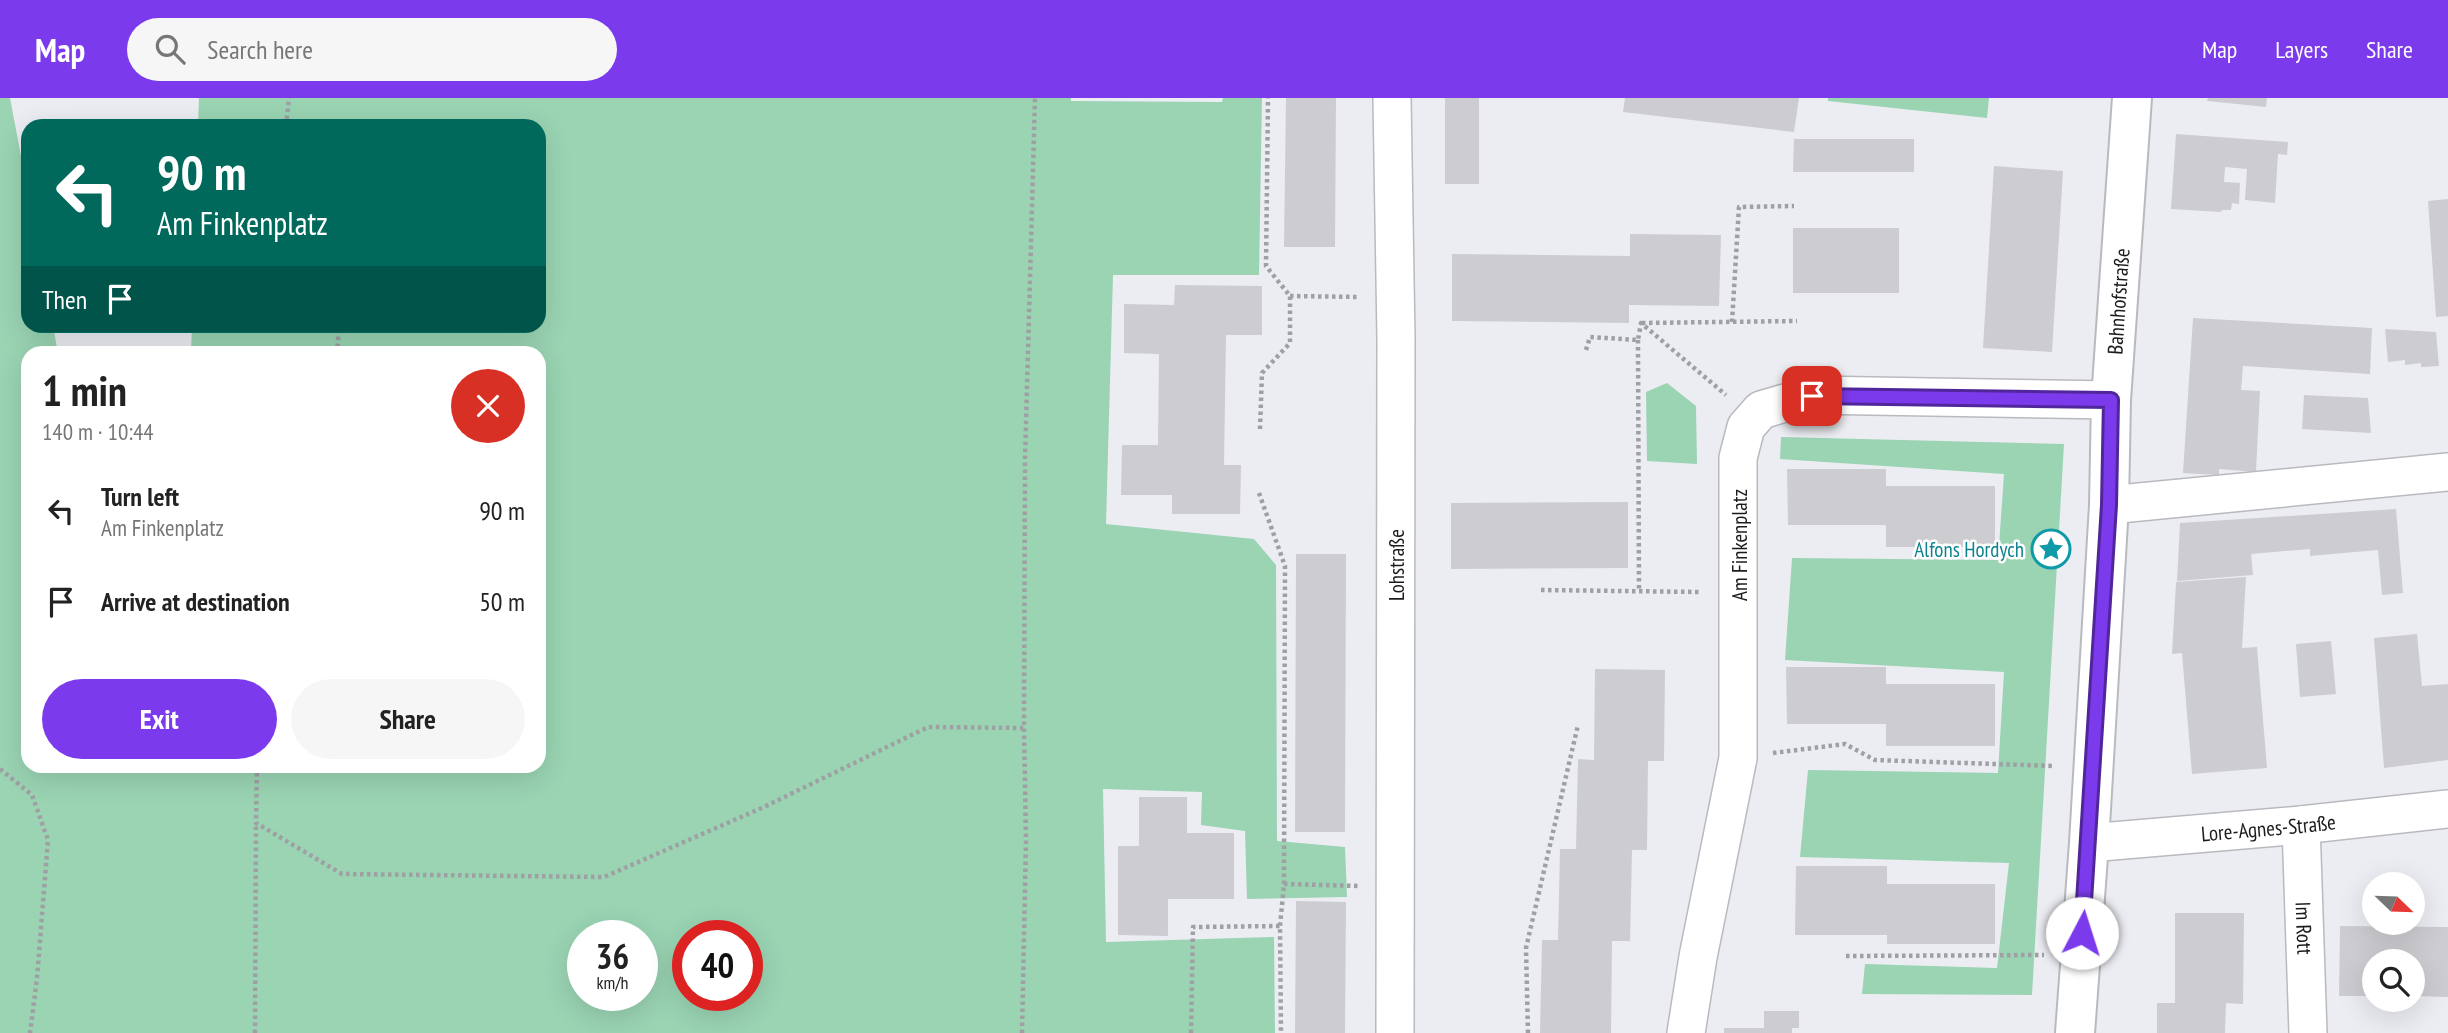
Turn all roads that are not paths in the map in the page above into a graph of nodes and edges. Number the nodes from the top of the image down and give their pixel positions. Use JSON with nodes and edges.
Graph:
{"nodes":[{"id":1,"x":1392,"y":98,"type":"edge"},
{"id":2,"x":2132,"y":98,"type":"edge"},
{"id":3,"x":2111,"y":400,"type":"junction"},
{"id":4,"x":2448,"y":472,"type":"edge"},
{"id":5,"x":2109,"y":505,"type":"junction"},
{"id":6,"x":2448,"y":809,"type":"edge"},
{"id":7,"x":2301,"y":825,"type":"junction"},
{"id":8,"x":2089,"y":843,"type":"junction"},
{"id":9,"x":1395,"y":1033,"type":"edge"},
{"id":10,"x":1686,"y":1033,"type":"edge"},
{"id":11,"x":2076,"y":1033,"type":"edge"},
{"id":12,"x":2308,"y":1033,"type":"edge"}],
"edges":[{"from":1,"to":9,"type":"street","name":"Lohstraße"},
{"from":2,"to":3,"type":"street","name":"Bahnhofstraße"},
{"from":3,"to":5,"type":"street","name":"Bahnhofstraße"},
{"from":3,"to":10,"type":"street","name":"Am Finkenplatz"},
{"from":4,"to":5,"type":"street"},
{"from":5,"to":8,"type":"street","name":"Bahnhofstraße"},
{"from":6,"to":7,"type":"street","name":"Lore-Agnes-Straße"},
{"from":7,"to":8,"type":"street","name":"Lore-Agnes-Straße"},
{"from":7,"to":12,"type":"street","name":"Im Rott"},
{"from":8,"to":11,"type":"street","name":"Bahnhofstraße"}]}
